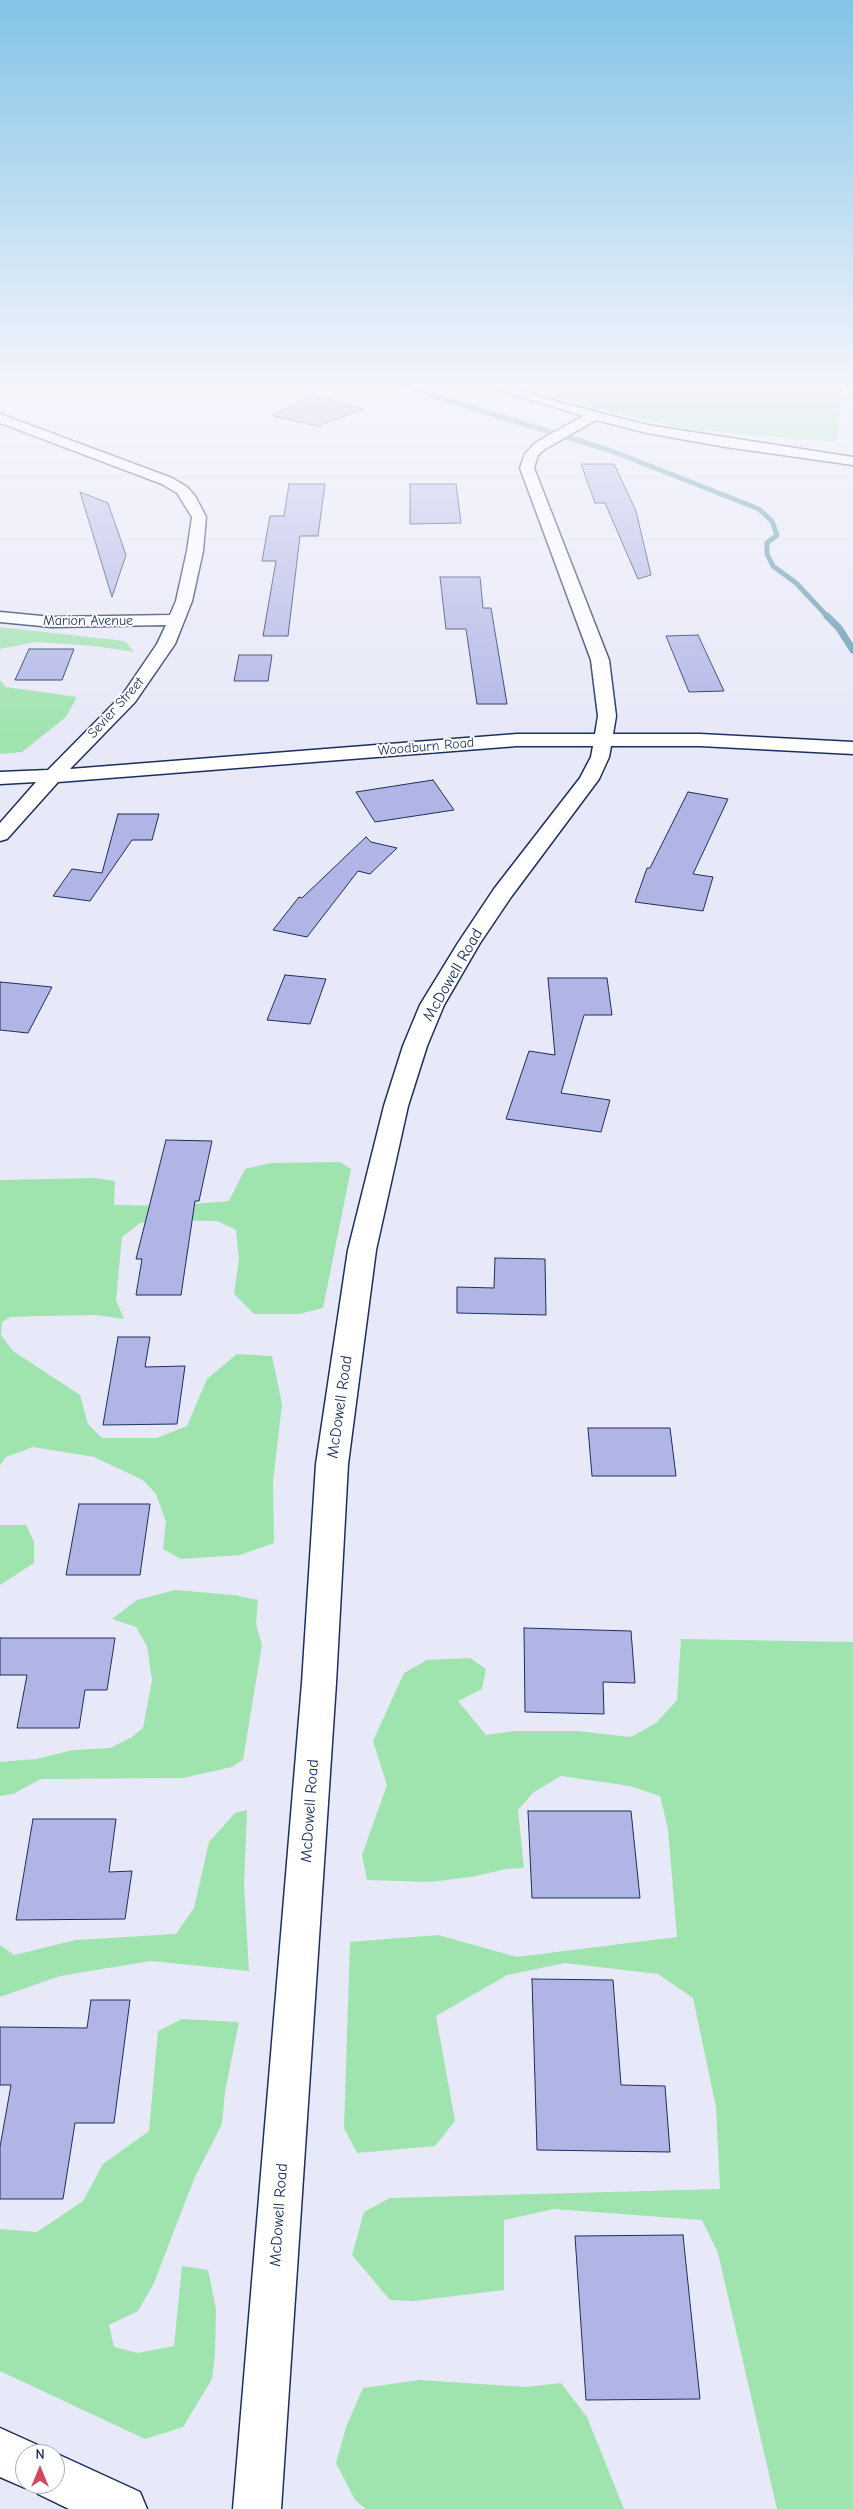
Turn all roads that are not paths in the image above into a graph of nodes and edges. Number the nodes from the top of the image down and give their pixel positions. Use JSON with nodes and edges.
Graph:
{"nodes":[{"id":1,"x":192,"y":503,"type":"edge"},
{"id":2,"x":540,"y":503,"type":"edge"},
{"id":3,"x":0,"y":617,"type":"edge"},
{"id":4,"x":176,"y":620,"type":"junction"},
{"id":5,"x":604,"y":739,"type":"junction"},
{"id":6,"x":853,"y":748,"type":"edge"},
{"id":7,"x":0,"y":778,"type":"edge"},
{"id":8,"x":51,"y":778,"type":"junction"},
{"id":9,"x":0,"y":835,"type":"edge"},
{"id":10,"x":0,"y":2452,"type":"edge"},
{"id":11,"x":15,"y":2459,"type":"edge"},
{"id":12,"x":65,"y":2482,"type":"edge"},
{"id":13,"x":123,"y":2509,"type":"edge"},
{"id":14,"x":257,"y":2509,"type":"edge"}],
"edges":[{"from":1,"to":4,"type":"street","name":"Sevier Street"},
{"from":2,"to":5,"type":"street","name":"McDowell Road"},
{"from":3,"to":4,"type":"street","name":"Marion Avenue"},
{"from":4,"to":8,"type":"street","name":"Sevier Street"},
{"from":5,"to":6,"type":"street","name":"Woodburn Road"},
{"from":5,"to":8,"type":"street","name":"Woodburn Road"},
{"from":5,"to":14,"type":"street","name":"McDowell Road"},
{"from":7,"to":8,"type":"street","name":"Woodburn Road"},
{"from":8,"to":9,"type":"street","name":"Sevier Street"},
{"from":10,"to":11,"type":"street"},
{"from":12,"to":13,"type":"street"}]}
